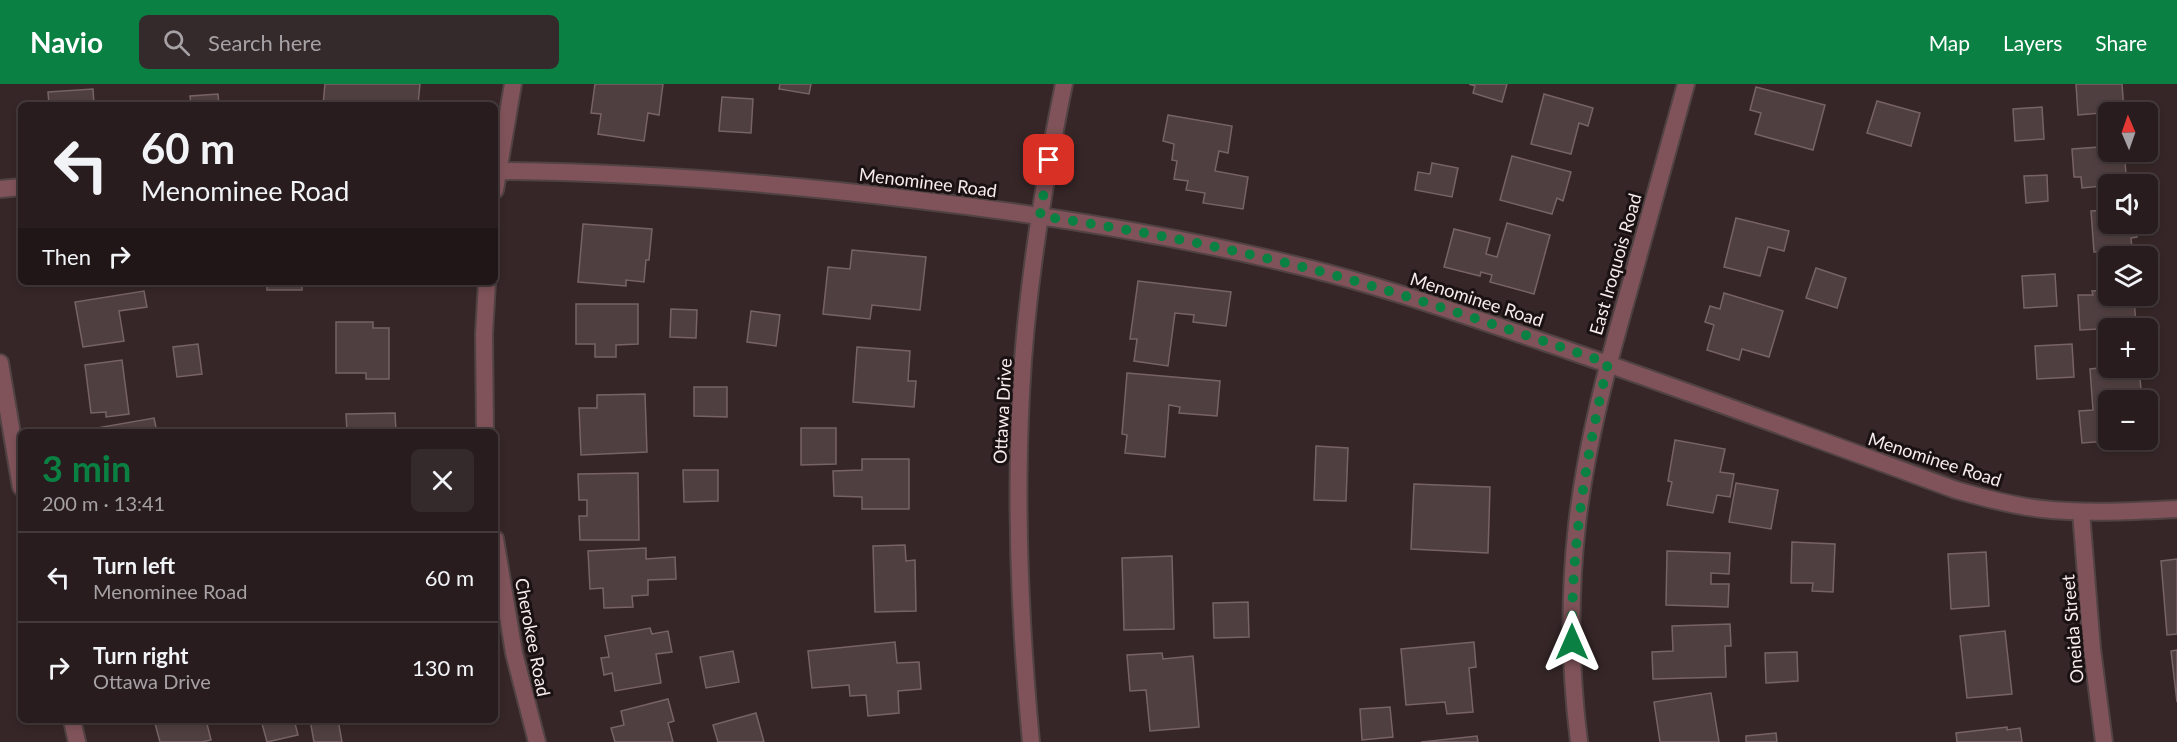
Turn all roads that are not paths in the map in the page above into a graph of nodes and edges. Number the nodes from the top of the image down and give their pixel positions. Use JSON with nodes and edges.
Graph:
{"nodes":[{"id":1,"x":513,"y":84,"type":"edge"},
{"id":2,"x":1064,"y":84,"type":"edge"},
{"id":3,"x":1686,"y":84,"type":"edge"},
{"id":4,"x":498,"y":161,"type":"edge"},
{"id":5,"x":498,"y":171,"type":"edge"},
{"id":6,"x":18,"y":187,"type":"edge"},
{"id":7,"x":0,"y":189,"type":"edge"},
{"id":8,"x":1040,"y":216,"type":"junction"},
{"id":9,"x":487,"y":285,"type":"edge"},
{"id":10,"x":0,"y":363,"type":"edge"},
{"id":11,"x":1608,"y":363,"type":"junction"},
{"id":12,"x":486,"y":429,"type":"edge"},
{"id":13,"x":18,"y":469,"type":"edge"},
{"id":14,"x":2177,"y":509,"type":"edge"},
{"id":15,"x":2081,"y":512,"type":"junction"},
{"id":16,"x":498,"y":557,"type":"edge"},
{"id":17,"x":73,"y":723,"type":"edge"},
{"id":18,"x":77,"y":742,"type":"edge"},
{"id":19,"x":537,"y":742,"type":"edge"},
{"id":20,"x":1031,"y":742,"type":"edge"},
{"id":21,"x":1580,"y":742,"type":"edge"},
{"id":22,"x":2104,"y":742,"type":"edge"}],
"edges":[{"from":1,"to":4,"type":"street"},
{"from":2,"to":8,"type":"street","name":"Ottawa Drive"},
{"from":3,"to":11,"type":"street","name":"East Iroquois Road"},
{"from":5,"to":8,"type":"street","name":"Menominee Road"},
{"from":6,"to":7,"type":"street"},
{"from":8,"to":11,"type":"street","name":"Menominee Road"},
{"from":8,"to":20,"type":"street","name":"Ottawa Drive"},
{"from":9,"to":12,"type":"street"},
{"from":10,"to":13,"type":"street"},
{"from":11,"to":15,"type":"street","name":"Menominee Road"},
{"from":11,"to":21,"type":"street","name":"East Iroquois Road"},
{"from":14,"to":15,"type":"street","name":"Menominee Road"},
{"from":15,"to":22,"type":"street","name":"Oneida Street"},
{"from":16,"to":19,"type":"street","name":"Cherokee Road"},
{"from":17,"to":18,"type":"street"}]}
